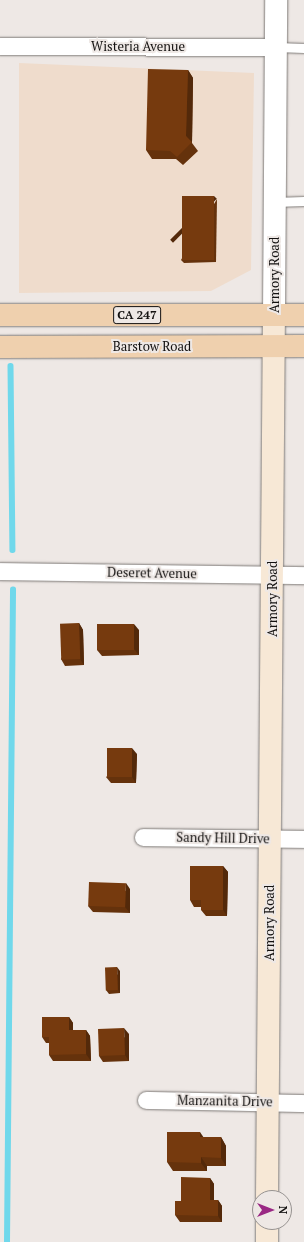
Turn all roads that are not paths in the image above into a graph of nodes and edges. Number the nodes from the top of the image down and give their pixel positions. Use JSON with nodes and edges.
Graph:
{"nodes":[{"id":1,"x":276,"y":0,"type":"edge"},
{"id":2,"x":0,"y":46,"type":"edge"},
{"id":3,"x":276,"y":47,"type":"junction"},
{"id":4,"x":304,"y":48,"type":"edge"},
{"id":5,"x":304,"y":201,"type":"edge"},
{"id":6,"x":274,"y":202,"type":"junction"},
{"id":7,"x":274,"y":314,"type":"junction"},
{"id":8,"x":0,"y":315,"type":"edge"},
{"id":9,"x":304,"y":315,"type":"edge"},
{"id":10,"x":274,"y":345,"type":"junction"},
{"id":11,"x":304,"y":346,"type":"edge"},
{"id":12,"x":0,"y":347,"type":"edge"},
{"id":13,"x":0,"y":571,"type":"edge"},
{"id":14,"x":272,"y":574,"type":"junction"},
{"id":15,"x":304,"y":575,"type":"edge"},
{"id":16,"x":143,"y":837,"type":"dead end"},
{"id":17,"x":270,"y":838,"type":"junction"},
{"id":18,"x":304,"y":839,"type":"edge"},
{"id":19,"x":146,"y":1100,"type":"dead end"},
{"id":20,"x":268,"y":1102,"type":"junction"},
{"id":21,"x":304,"y":1103,"type":"edge"},
{"id":22,"x":267,"y":1190,"type":"edge"},
{"id":23,"x":267,"y":1230,"type":"edge"},
{"id":24,"x":267,"y":1242,"type":"edge"}],
"edges":[{"from":1,"to":3,"type":"street","name":"Armory Road"},
{"from":2,"to":3,"type":"street","name":"Wisteria Avenue"},
{"from":3,"to":4,"type":"lane"},
{"from":3,"to":6,"type":"street","name":"Armory Road"},
{"from":5,"to":6,"type":"lane"},
{"from":6,"to":7,"type":"street","name":"Armory Road"},
{"from":7,"to":8,"type":"main road","number":"CA 247"},
{"from":7,"to":9,"type":"main road","number":"CA 247"},
{"from":7,"to":10,"type":"main road","name":"Armory Road"},
{"from":10,"to":11,"type":"main road","name":"Barstow Road"},
{"from":10,"to":12,"type":"main road","name":"Barstow Road"},
{"from":10,"to":14,"type":"main road","name":"Armory Road"},
{"from":13,"to":14,"type":"street","name":"Deseret Avenue"},
{"from":14,"to":15,"type":"street","name":"Deseret Avenue"},
{"from":14,"to":17,"type":"main road","name":"Armory Road"},
{"from":16,"to":17,"type":"street","name":"Sandy Hill Drive"},
{"from":17,"to":18,"type":"street","name":"Sandy Hill Drive"},
{"from":17,"to":20,"type":"main road","name":"Armory Road"},
{"from":19,"to":20,"type":"street","name":"Manzanita Drive"},
{"from":20,"to":21,"type":"street","name":"Manzanita Drive"},
{"from":20,"to":22,"type":"main road","name":"Armory Road"},
{"from":23,"to":24,"type":"main road"}]}
